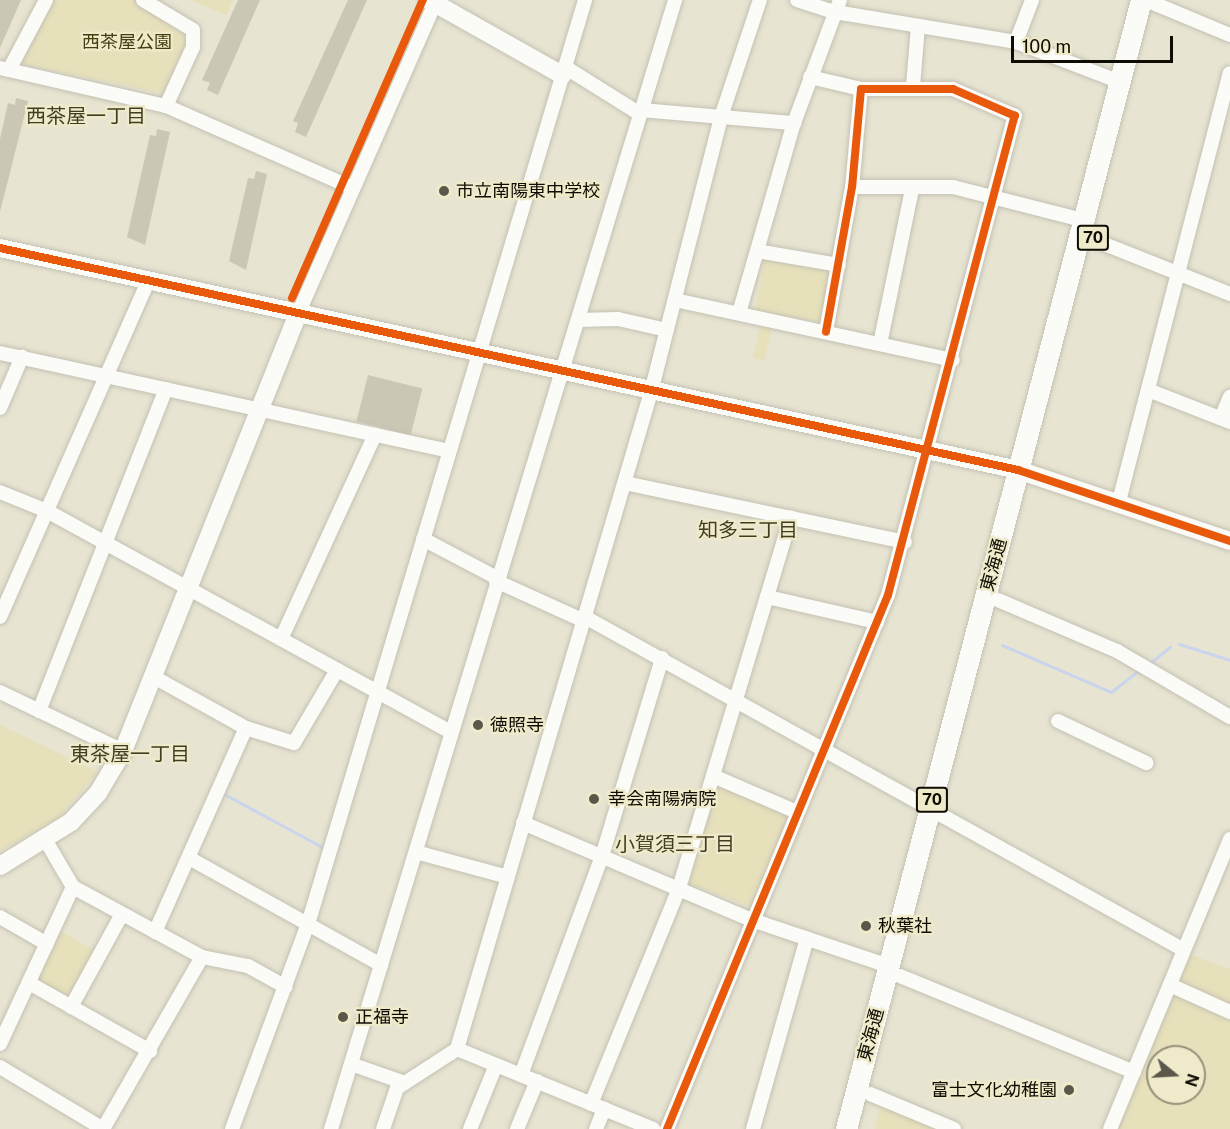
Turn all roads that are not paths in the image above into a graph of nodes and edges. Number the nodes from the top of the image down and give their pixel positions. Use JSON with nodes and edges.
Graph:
{"nodes":[{"id":1,"x":46,"y":0,"type":"edge"},
{"id":2,"x":143,"y":0,"type":"edge"},
{"id":3,"x":585,"y":0,"type":"edge"},
{"id":4,"x":675,"y":0,"type":"edge"},
{"id":5,"x":760,"y":0,"type":"edge"},
{"id":6,"x":797,"y":0,"type":"edge"},
{"id":7,"x":1032,"y":0,"type":"edge"},
{"id":8,"x":1149,"y":1,"type":"edge"},
{"id":9,"x":432,"y":2,"type":"edge"},
{"id":10,"x":838,"y":6,"type":"edge"},
{"id":11,"x":918,"y":26,"type":"junction"},
{"id":12,"x":1230,"y":35,"type":"edge"},
{"id":13,"x":1016,"y":42,"type":"junction"},
{"id":14,"x":5,"y":69,"type":"edge"},
{"id":15,"x":563,"y":71,"type":"junction"},
{"id":16,"x":1230,"y":73,"type":"edge"},
{"id":17,"x":810,"y":77,"type":"junction"},
{"id":18,"x":1119,"y":82,"type":"junction"},
{"id":19,"x":913,"y":86,"type":"junction"},
{"id":20,"x":861,"y":89,"type":"junction"},
{"id":21,"x":166,"y":106,"type":"junction"},
{"id":22,"x":1226,"y":110,"type":"edge"},
{"id":23,"x":641,"y":112,"type":"junction"},
{"id":24,"x":721,"y":117,"type":"junction"},
{"id":25,"x":794,"y":123,"type":"junction"},
{"id":26,"x":852,"y":187,"type":"junction"},
{"id":27,"x":353,"y":188,"type":"junction"},
{"id":28,"x":912,"y":190,"type":"junction"},
{"id":29,"x":995,"y":199,"type":"junction"},
{"id":30,"x":1082,"y":220,"type":"junction"},
{"id":31,"x":1092,"y":239,"type":"junction"},
{"id":32,"x":0,"y":248,"type":"edge"},
{"id":33,"x":757,"y":251,"type":"junction"},
{"id":34,"x":839,"y":266,"type":"junction"},
{"id":35,"x":1179,"y":273,"type":"junction"},
{"id":36,"x":148,"y":282,"type":"junction"},
{"id":37,"x":1230,"y":294,"type":"edge"},
{"id":38,"x":675,"y":300,"type":"junction"},
{"id":39,"x":739,"y":313,"type":"junction"},
{"id":40,"x":298,"y":314,"type":"junction"},
{"id":41,"x":578,"y":320,"type":"junction"},
{"id":42,"x":667,"y":330,"type":"junction"},
{"id":43,"x":826,"y":332,"type":"junction"},
{"id":44,"x":880,"y":344,"type":"junction"},
{"id":45,"x":0,"y":353,"type":"edge"},
{"id":46,"x":478,"y":353,"type":"junction"},
{"id":47,"x":22,"y":357,"type":"junction"},
{"id":48,"x":953,"y":360,"type":"junction"},
{"id":49,"x":562,"y":373,"type":"junction"},
{"id":50,"x":106,"y":376,"type":"junction"},
{"id":51,"x":166,"y":389,"type":"junction"},
{"id":52,"x":1148,"y":390,"type":"junction"},
{"id":53,"x":651,"y":392,"type":"junction"},
{"id":54,"x":1230,"y":397,"type":"edge"},
{"id":55,"x":0,"y":408,"type":"edge"},
{"id":56,"x":260,"y":410,"type":"junction"},
{"id":57,"x":1226,"y":420,"type":"edge"},
{"id":58,"x":375,"y":435,"type":"junction"},
{"id":59,"x":449,"y":451,"type":"junction"},
{"id":60,"x":929,"y":452,"type":"junction"},
{"id":61,"x":1024,"y":473,"type":"junction"},
{"id":62,"x":625,"y":483,"type":"junction"},
{"id":63,"x":0,"y":492,"type":"edge"},
{"id":64,"x":1118,"y":505,"type":"junction"},
{"id":65,"x":47,"y":511,"type":"junction"},
{"id":66,"x":791,"y":518,"type":"junction"},
{"id":67,"x":423,"y":539,"type":"junction"},
{"id":68,"x":1230,"y":541,"type":"edge"},
{"id":69,"x":106,"y":542,"type":"junction"},
{"id":70,"x":905,"y":542,"type":"junction"},
{"id":71,"x":496,"y":580,"type":"junction"},
{"id":72,"x":5,"y":591,"type":"edge"},
{"id":73,"x":186,"y":592,"type":"junction"},
{"id":74,"x":767,"y":597,"type":"junction"},
{"id":75,"x":998,"y":600,"type":"junction"},
{"id":76,"x":0,"y":617,"type":"edge"},
{"id":77,"x":584,"y":619,"type":"junction"},
{"id":78,"x":877,"y":622,"type":"junction"},
{"id":79,"x":281,"y":639,"type":"junction"},
{"id":80,"x":662,"y":658,"type":"junction"},
{"id":81,"x":337,"y":670,"type":"junction"},
{"id":82,"x":152,"y":676,"type":"junction"},
{"id":83,"x":0,"y":692,"type":"edge"},
{"id":84,"x":379,"y":693,"type":"junction"},
{"id":85,"x":737,"y":697,"type":"junction"},
{"id":86,"x":39,"y":711,"type":"junction"},
{"id":87,"x":1230,"y":717,"type":"edge"},
{"id":88,"x":1058,"y":721,"type":"dead end"},
{"id":89,"x":246,"y":728,"type":"junction"},
{"id":90,"x":451,"y":732,"type":"junction"},
{"id":91,"x":824,"y":748,"type":"junction"},
{"id":92,"x":123,"y":751,"type":"junction"},
{"id":93,"x":1146,"y":763,"type":"dead end"},
{"id":94,"x":712,"y":776,"type":"junction"},
{"id":95,"x":797,"y":812,"type":"junction"},
{"id":96,"x":936,"y":812,"type":"junction"},
{"id":97,"x":523,"y":823,"type":"junction"},
{"id":98,"x":1230,"y":839,"type":"edge"},
{"id":99,"x":46,"y":841,"type":"junction"},
{"id":100,"x":416,"y":852,"type":"junction"},
{"id":101,"x":602,"y":856,"type":"junction"},
{"id":102,"x":189,"y":858,"type":"junction"},
{"id":103,"x":0,"y":866,"type":"edge"},
{"id":104,"x":508,"y":877,"type":"junction"},
{"id":105,"x":73,"y":887,"type":"junction"},
{"id":106,"x":679,"y":888,"type":"junction"},
{"id":107,"x":122,"y":914,"type":"junction"},
{"id":108,"x":0,"y":916,"type":"edge"},
{"id":109,"x":752,"y":920,"type":"junction"},
{"id":110,"x":308,"y":924,"type":"junction"},
{"id":111,"x":155,"y":932,"type":"junction"},
{"id":112,"x":807,"y":938,"type":"junction"},
{"id":113,"x":47,"y":944,"type":"junction"},
{"id":114,"x":1184,"y":950,"type":"junction"},
{"id":115,"x":202,"y":957,"type":"junction"},
{"id":116,"x":381,"y":965,"type":"junction"},
{"id":117,"x":895,"y":971,"type":"junction"},
{"id":118,"x":29,"y":983,"type":"junction"},
{"id":119,"x":1170,"y":985,"type":"junction"},
{"id":120,"x":286,"y":987,"type":"junction"},
{"id":121,"x":71,"y":1007,"type":"junction"},
{"id":122,"x":1230,"y":1012,"type":"edge"},
{"id":123,"x":0,"y":1044,"type":"edge"},
{"id":124,"x":457,"y":1049,"type":"junction"},
{"id":125,"x":150,"y":1051,"type":"junction"},
{"id":126,"x":351,"y":1064,"type":"junction"},
{"id":127,"x":496,"y":1065,"type":"junction"},
{"id":128,"x":0,"y":1067,"type":"edge"},
{"id":129,"x":1134,"y":1072,"type":"junction"},
{"id":130,"x":521,"y":1075,"type":"junction"},
{"id":131,"x":537,"y":1081,"type":"junction"},
{"id":132,"x":405,"y":1083,"type":"junction"},
{"id":133,"x":870,"y":1094,"type":"junction"},
{"id":134,"x":598,"y":1106,"type":"junction"},
{"id":135,"x":103,"y":1129,"type":"edge"},
{"id":136,"x":232,"y":1129,"type":"edge"},
{"id":137,"x":331,"y":1129,"type":"edge"},
{"id":138,"x":383,"y":1129,"type":"edge"},
{"id":139,"x":470,"y":1129,"type":"edge"},
{"id":140,"x":517,"y":1129,"type":"edge"},
{"id":141,"x":596,"y":1129,"type":"edge"},
{"id":142,"x":653,"y":1129,"type":"edge"},
{"id":143,"x":667,"y":1129,"type":"edge"},
{"id":144,"x":753,"y":1129,"type":"edge"},
{"id":145,"x":846,"y":1129,"type":"edge"},
{"id":146,"x":861,"y":1129,"type":"edge"},
{"id":147,"x":954,"y":1129,"type":"edge"},
{"id":148,"x":1110,"y":1129,"type":"edge"}],
"edges":[{"from":1,"to":14,"type":"street"},
{"from":2,"to":21,"type":"street"},
{"from":3,"to":15,"type":"street"},
{"from":4,"to":23,"type":"street"},
{"from":5,"to":24,"type":"street"},
{"from":6,"to":10,"type":"street"},
{"from":7,"to":13,"type":"street"},
{"from":8,"to":12,"type":"street"},
{"from":8,"to":18,"type":"main road","name":"東海通","number":"70"},
{"from":8,"to":31,"type":"main road","name":"東海通","number":"70"},
{"from":9,"to":15,"type":"street"},
{"from":9,"to":27,"type":"street"},
{"from":10,"to":11,"type":"street"},
{"from":10,"to":17,"type":"street"},
{"from":11,"to":13,"type":"street"},
{"from":11,"to":19,"type":"street"},
{"from":13,"to":18,"type":"street"},
{"from":14,"to":21,"type":"street"},
{"from":15,"to":23,"type":"street"},
{"from":15,"to":46,"type":"street"},
{"from":16,"to":22,"type":"street"},
{"from":17,"to":20,"type":"street"},
{"from":17,"to":25,"type":"street"},
{"from":18,"to":30,"type":"main road","name":"東海通","number":"70"},
{"from":19,"to":20,"type":"street"},
{"from":19,"to":29,"type":"street"},
{"from":20,"to":26,"type":"street"},
{"from":21,"to":27,"type":"street"},
{"from":22,"to":35,"type":"street"},
{"from":23,"to":24,"type":"street"},
{"from":23,"to":41,"type":"street"},
{"from":24,"to":25,"type":"street"},
{"from":24,"to":38,"type":"street"},
{"from":25,"to":33,"type":"street"},
{"from":26,"to":28,"type":"street"},
{"from":26,"to":34,"type":"street"},
{"from":27,"to":40,"type":"street"},
{"from":28,"to":29,"type":"street"},
{"from":28,"to":44,"type":"street"},
{"from":29,"to":30,"type":"street"},
{"from":29,"to":48,"type":"street"},
{"from":30,"to":61,"type":"main road","name":"東海通","number":"70"},
{"from":31,"to":35,"type":"street"},
{"from":31,"to":61,"type":"main road","name":"東海通","number":"70"},
{"from":32,"to":36,"type":"street"},
{"from":33,"to":34,"type":"street"},
{"from":33,"to":39,"type":"street"},
{"from":34,"to":43,"type":"street"},
{"from":35,"to":37,"type":"street"},
{"from":35,"to":52,"type":"street"},
{"from":36,"to":40,"type":"street"},
{"from":36,"to":50,"type":"street"},
{"from":38,"to":39,"type":"street"},
{"from":38,"to":42,"type":"street"},
{"from":39,"to":43,"type":"street"},
{"from":40,"to":46,"type":"street"},
{"from":40,"to":56,"type":"street"},
{"from":41,"to":42,"type":"street"},
{"from":41,"to":49,"type":"street"},
{"from":42,"to":53,"type":"street"},
{"from":43,"to":44,"type":"street"},
{"from":44,"to":48,"type":"street"},
{"from":45,"to":47,"type":"street"},
{"from":46,"to":49,"type":"street"},
{"from":46,"to":59,"type":"street"},
{"from":47,"to":50,"type":"street"},
{"from":47,"to":55,"type":"street"},
{"from":48,"to":60,"type":"street"},
{"from":49,"to":53,"type":"street"},
{"from":49,"to":71,"type":"street"},
{"from":50,"to":51,"type":"street"},
{"from":50,"to":65,"type":"street"},
{"from":51,"to":56,"type":"street"},
{"from":51,"to":69,"type":"street"},
{"from":52,"to":57,"type":"street"},
{"from":52,"to":64,"type":"street"},
{"from":53,"to":60,"type":"street"},
{"from":53,"to":62,"type":"street"},
{"from":54,"to":57,"type":"street"},
{"from":56,"to":58,"type":"street"},
{"from":56,"to":73,"type":"street"},
{"from":58,"to":59,"type":"street"},
{"from":58,"to":79,"type":"street"},
{"from":59,"to":67,"type":"street"},
{"from":60,"to":61,"type":"street"},
{"from":60,"to":70,"type":"street"},
{"from":61,"to":64,"type":"street"},
{"from":61,"to":75,"type":"main road","name":"東海通","number":"70"},
{"from":61,"to":96,"type":"main road","name":"東海通","number":"70"},
{"from":62,"to":66,"type":"street"},
{"from":62,"to":77,"type":"street"},
{"from":63,"to":65,"type":"street"},
{"from":64,"to":68,"type":"street"},
{"from":65,"to":69,"type":"street"},
{"from":65,"to":72,"type":"street"},
{"from":66,"to":70,"type":"street"},
{"from":66,"to":74,"type":"street"},
{"from":67,"to":71,"type":"street"},
{"from":67,"to":84,"type":"street"},
{"from":69,"to":73,"type":"street"},
{"from":69,"to":86,"type":"street"},
{"from":70,"to":78,"type":"street"},
{"from":71,"to":77,"type":"street"},
{"from":71,"to":90,"type":"street"},
{"from":72,"to":76,"type":"street"},
{"from":73,"to":79,"type":"street"},
{"from":73,"to":82,"type":"street"},
{"from":74,"to":78,"type":"street"},
{"from":74,"to":85,"type":"street"},
{"from":75,"to":87,"type":"street"},
{"from":75,"to":96,"type":"main road","name":"東海通","number":"70"},
{"from":77,"to":80,"type":"street"},
{"from":77,"to":97,"type":"street"},
{"from":78,"to":91,"type":"street"},
{"from":79,"to":81,"type":"street"},
{"from":80,"to":85,"type":"street"},
{"from":80,"to":101,"type":"street"},
{"from":81,"to":84,"type":"street"},
{"from":81,"to":89,"type":"street"},
{"from":82,"to":89,"type":"street"},
{"from":82,"to":92,"type":"street"},
{"from":83,"to":86,"type":"street"},
{"from":84,"to":90,"type":"street"},
{"from":84,"to":110,"type":"street"},
{"from":85,"to":91,"type":"street"},
{"from":85,"to":94,"type":"street"},
{"from":86,"to":92,"type":"street"},
{"from":88,"to":93,"type":"street"},
{"from":89,"to":102,"type":"street"},
{"from":90,"to":100,"type":"street"},
{"from":91,"to":95,"type":"street"},
{"from":91,"to":96,"type":"street"},
{"from":92,"to":99,"type":"street"},
{"from":94,"to":95,"type":"street"},
{"from":94,"to":106,"type":"street"},
{"from":95,"to":109,"type":"street"},
{"from":96,"to":114,"type":"street"},
{"from":96,"to":117,"type":"main road","name":"東海通","number":"70"},
{"from":97,"to":101,"type":"street"},
{"from":97,"to":104,"type":"street"},
{"from":98,"to":114,"type":"street"},
{"from":99,"to":103,"type":"street"},
{"from":99,"to":105,"type":"street"},
{"from":100,"to":104,"type":"street"},
{"from":100,"to":116,"type":"street"},
{"from":101,"to":106,"type":"street"},
{"from":101,"to":130,"type":"street"},
{"from":102,"to":110,"type":"street"},
{"from":102,"to":111,"type":"street"},
{"from":104,"to":124,"type":"street"},
{"from":105,"to":107,"type":"street"},
{"from":105,"to":113,"type":"street"},
{"from":106,"to":109,"type":"street"},
{"from":106,"to":134,"type":"street"},
{"from":107,"to":111,"type":"street"},
{"from":107,"to":121,"type":"street"},
{"from":108,"to":113,"type":"street"},
{"from":109,"to":112,"type":"street"},
{"from":109,"to":143,"type":"street"},
{"from":110,"to":116,"type":"street"},
{"from":110,"to":120,"type":"street"},
{"from":111,"to":115,"type":"street"},
{"from":112,"to":117,"type":"street"},
{"from":112,"to":144,"type":"street"},
{"from":113,"to":118,"type":"street"},
{"from":114,"to":119,"type":"street"},
{"from":115,"to":120,"type":"street"},
{"from":115,"to":125,"type":"street"},
{"from":116,"to":126,"type":"street"},
{"from":117,"to":129,"type":"street"},
{"from":117,"to":133,"type":"main road","name":"東海通","number":"70"},
{"from":117,"to":145,"type":"main road","name":"東海通","number":"70"},
{"from":118,"to":121,"type":"street"},
{"from":118,"to":123,"type":"street"},
{"from":119,"to":122,"type":"street"},
{"from":119,"to":129,"type":"street"},
{"from":120,"to":136,"type":"street"},
{"from":121,"to":125,"type":"street"},
{"from":124,"to":127,"type":"street"},
{"from":124,"to":132,"type":"street"},
{"from":125,"to":135,"type":"street"},
{"from":126,"to":132,"type":"street"},
{"from":126,"to":137,"type":"street"},
{"from":127,"to":130,"type":"street"},
{"from":127,"to":139,"type":"street"},
{"from":128,"to":135,"type":"street"},
{"from":129,"to":148,"type":"street"},
{"from":130,"to":131,"type":"street"},
{"from":131,"to":134,"type":"street"},
{"from":131,"to":140,"type":"street"},
{"from":132,"to":138,"type":"street"},
{"from":133,"to":146,"type":"main road","name":"東海通","number":"70"},
{"from":133,"to":147,"type":"street"},
{"from":134,"to":141,"type":"street"},
{"from":134,"to":142,"type":"street"}]}
